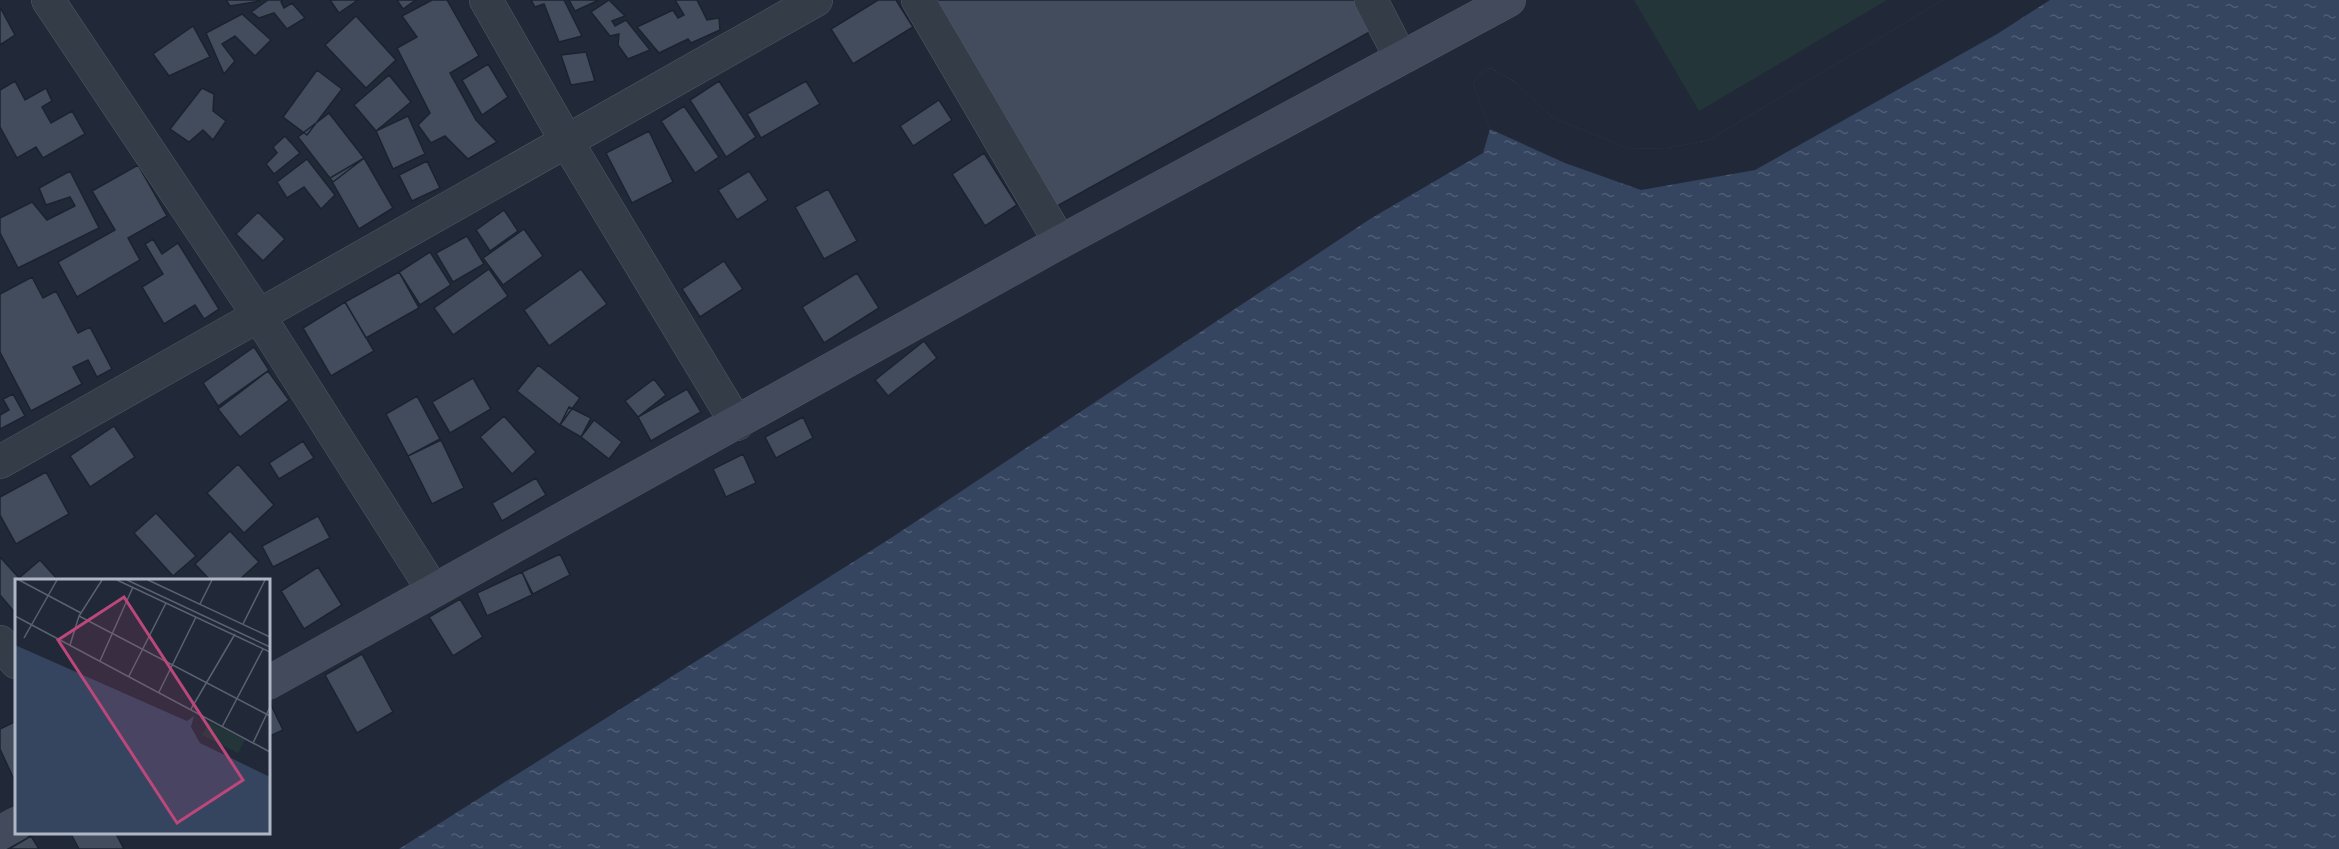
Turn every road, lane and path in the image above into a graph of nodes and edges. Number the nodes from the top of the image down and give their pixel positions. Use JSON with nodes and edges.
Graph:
{"nodes":[{"id":1,"x":48,"y":0,"type":"edge"},
{"id":2,"x":486,"y":0,"type":"edge"},
{"id":3,"x":816,"y":0,"type":"edge"},
{"id":4,"x":918,"y":0,"type":"edge"},
{"id":5,"x":1371,"y":0,"type":"edge"},
{"id":6,"x":1509,"y":0,"type":"edge"},
{"id":7,"x":1401,"y":58,"type":"junction"},
{"id":8,"x":567,"y":142,"type":"junction"},
{"id":9,"x":1060,"y":242,"type":"junction"},
{"id":10,"x":260,"y":316,"type":"junction"},
{"id":11,"x":737,"y":424,"type":"junction"},
{"id":12,"x":0,"y":462,"type":"edge"},
{"id":13,"x":433,"y":590,"type":"junction"},
{"id":14,"x":0,"y":642,"type":"edge"},
{"id":15,"x":15,"y":661,"type":"edge"},
{"id":16,"x":270,"y":681,"type":"edge"},
{"id":17,"x":15,"y":825,"type":"edge"},
{"id":18,"x":0,"y":833,"type":"edge"}],
"edges":[{"from":1,"to":10,"type":"street"},
{"from":2,"to":8,"type":"street"},
{"from":3,"to":8,"type":"street"},
{"from":4,"to":9,"type":"street"},
{"from":5,"to":7,"type":"street"},
{"from":6,"to":7,"type":"street"},
{"from":7,"to":9,"type":"street"},
{"from":8,"to":10,"type":"street"},
{"from":8,"to":11,"type":"street"},
{"from":9,"to":11,"type":"street"},
{"from":10,"to":12,"type":"street"},
{"from":10,"to":13,"type":"street"},
{"from":11,"to":13,"type":"street"},
{"from":13,"to":16,"type":"street"},
{"from":14,"to":15,"type":"street"},
{"from":17,"to":18,"type":"street"}]}
